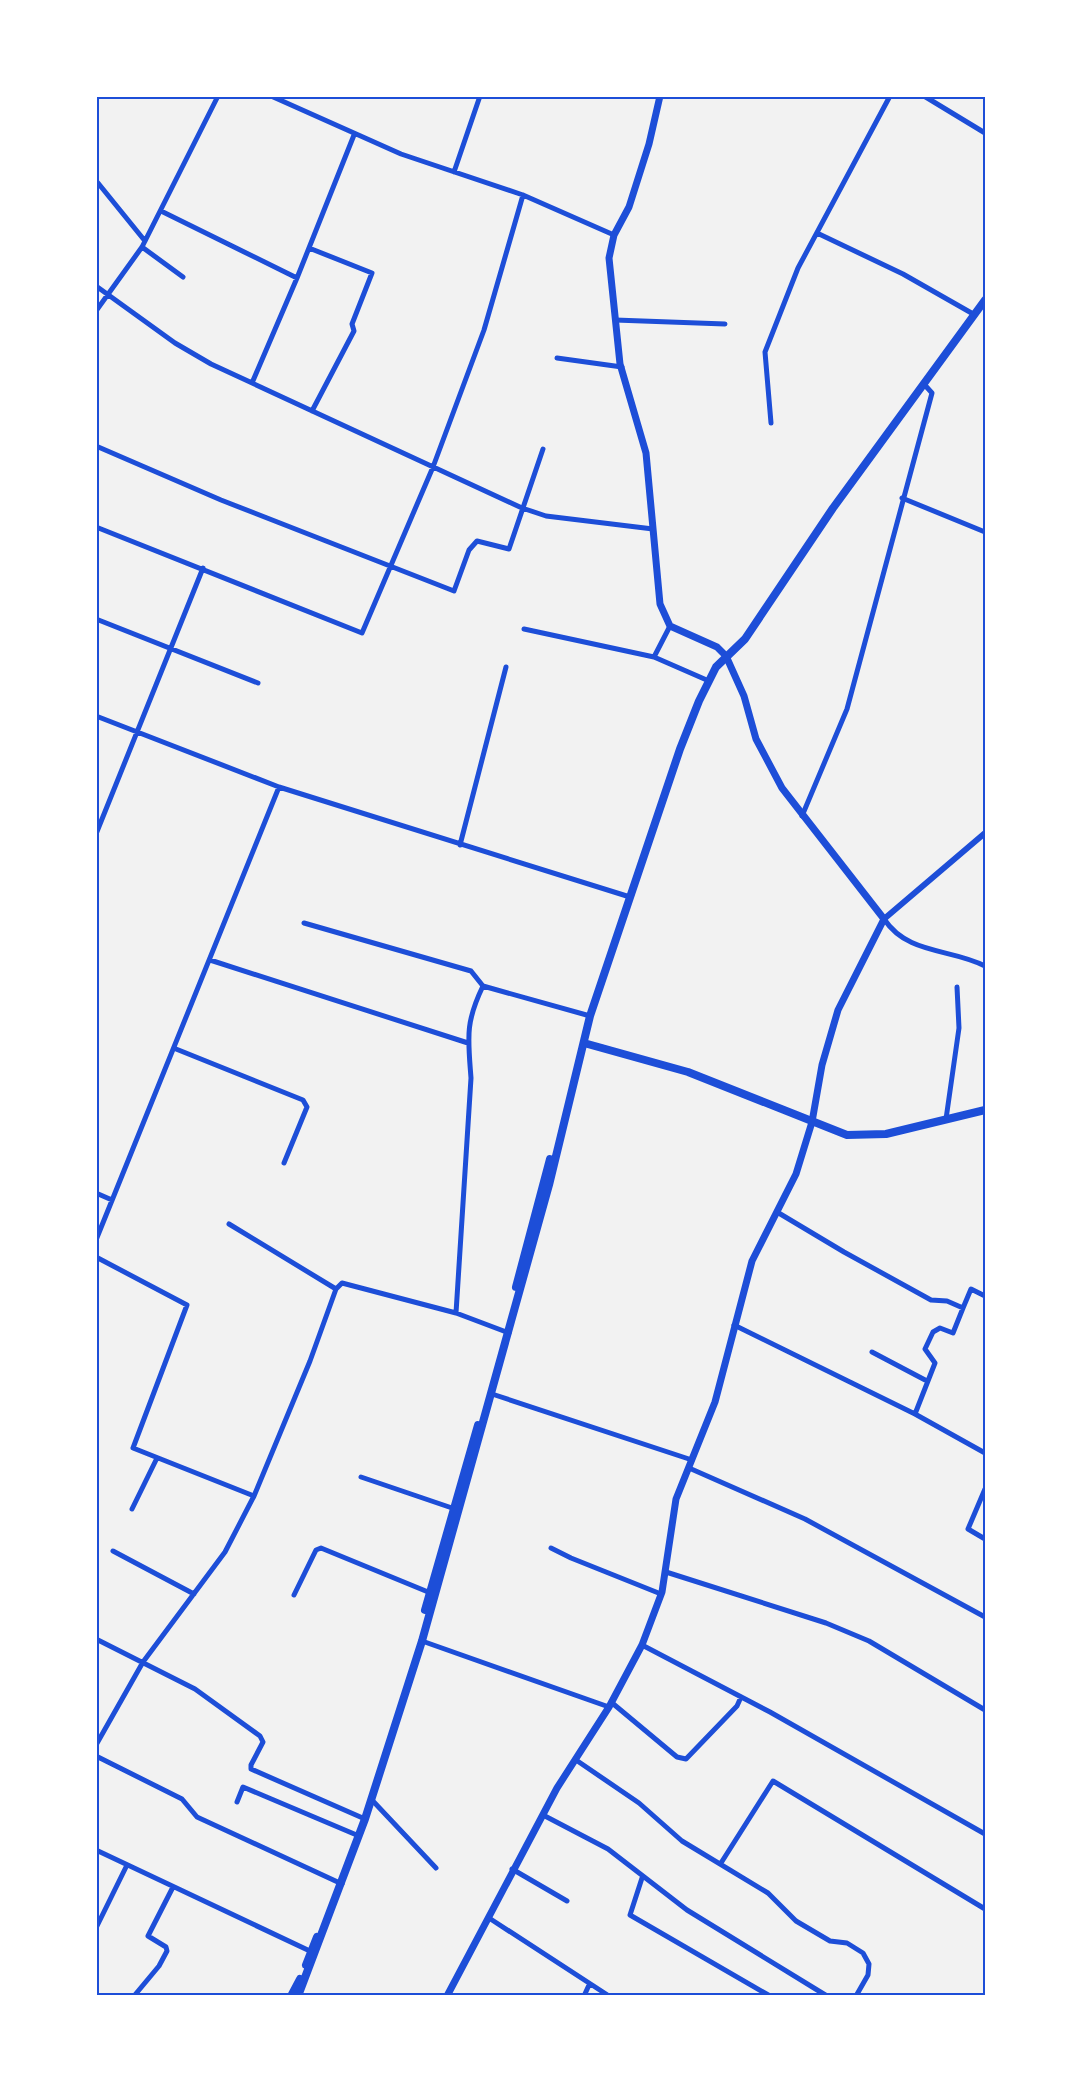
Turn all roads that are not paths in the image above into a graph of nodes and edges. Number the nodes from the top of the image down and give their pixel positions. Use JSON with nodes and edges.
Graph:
{"nodes":[{"id":1,"x":218,"y":96,"type":"edge"},
{"id":2,"x":271,"y":96,"type":"edge"},
{"id":3,"x":480,"y":96,"type":"edge"},
{"id":4,"x":660,"y":96,"type":"edge"},
{"id":5,"x":890,"y":96,"type":"edge"},
{"id":6,"x":924,"y":96,"type":"edge"},
{"id":7,"x":985,"y":134,"type":"edge"},
{"id":8,"x":354,"y":135,"type":"junction"},
{"id":9,"x":454,"y":172,"type":"junction"},
{"id":10,"x":98,"y":183,"type":"dead end"},
{"id":11,"x":523,"y":195,"type":"junction"},
{"id":12,"x":160,"y":211,"type":"junction"},
{"id":13,"x":816,"y":232,"type":"junction"},
{"id":14,"x":614,"y":235,"type":"junction"},
{"id":15,"x":145,"y":241,"type":"junction"},
{"id":16,"x":142,"y":247,"type":"junction"},
{"id":17,"x":309,"y":248,"type":"junction"},
{"id":18,"x":183,"y":278,"type":"dead end"},
{"id":19,"x":297,"y":278,"type":"junction"},
{"id":20,"x":96,"y":286,"type":"edge"},
{"id":21,"x":109,"y":296,"type":"junction"},
{"id":22,"x":985,"y":300,"type":"edge"},
{"id":23,"x":96,"y":311,"type":"edge"},
{"id":24,"x":975,"y":315,"type":"junction"},
{"id":25,"x":615,"y":320,"type":"junction"},
{"id":26,"x":725,"y":324,"type":"dead end"},
{"id":27,"x":557,"y":358,"type":"dead end"},
{"id":28,"x":622,"y":367,"type":"junction"},
{"id":29,"x":252,"y":383,"type":"junction"},
{"id":30,"x":923,"y":383,"type":"junction"},
{"id":31,"x":312,"y":411,"type":"junction"},
{"id":32,"x":771,"y":423,"type":"dead end"},
{"id":33,"x":96,"y":446,"type":"edge"},
{"id":34,"x":543,"y":449,"type":"dead end"},
{"id":35,"x":433,"y":467,"type":"junction"},
{"id":36,"x":902,"y":498,"type":"junction"},
{"id":37,"x":522,"y":508,"type":"junction"},
{"id":38,"x":96,"y":527,"type":"edge"},
{"id":39,"x":654,"y":529,"type":"junction"},
{"id":40,"x":985,"y":532,"type":"edge"},
{"id":41,"x":390,"y":565,"type":"junction"},
{"id":42,"x":203,"y":568,"type":"junction"},
{"id":43,"x":96,"y":619,"type":"edge"},
{"id":44,"x":670,"y":626,"type":"junction"},
{"id":45,"x":524,"y":629,"type":"dead end"},
{"id":46,"x":170,"y":648,"type":"junction"},
{"id":47,"x":726,"y":656,"type":"junction"},
{"id":48,"x":654,"y":657,"type":"junction"},
{"id":49,"x":506,"y":667,"type":"dead end"},
{"id":50,"x":709,"y":681,"type":"junction"},
{"id":51,"x":258,"y":683,"type":"dead end"},
{"id":52,"x":96,"y":716,"type":"edge"},
{"id":53,"x":137,"y":733,"type":"junction"},
{"id":54,"x":279,"y":787,"type":"junction"},
{"id":55,"x":802,"y":816,"type":"junction"},
{"id":56,"x":96,"y":834,"type":"edge"},
{"id":57,"x":984,"y":836,"type":"edge"},
{"id":58,"x":460,"y":845,"type":"junction"},
{"id":59,"x":630,"y":897,"type":"junction"},
{"id":60,"x":884,"y":919,"type":"junction"},
{"id":61,"x":304,"y":923,"type":"dead end"},
{"id":62,"x":210,"y":960,"type":"junction"},
{"id":63,"x":985,"y":966,"type":"edge"},
{"id":64,"x":483,"y":986,"type":"junction"},
{"id":65,"x":957,"y":987,"type":"dead end"},
{"id":66,"x":590,"y":1016,"type":"junction"},
{"id":67,"x":468,"y":1043,"type":"junction"},
{"id":68,"x":584,"y":1043,"type":"junction"},
{"id":69,"x":176,"y":1049,"type":"junction"},
{"id":70,"x":985,"y":1110,"type":"edge"},
{"id":71,"x":946,"y":1119,"type":"junction"},
{"id":72,"x":812,"y":1122,"type":"junction"},
{"id":73,"x":284,"y":1163,"type":"dead end"},
{"id":74,"x":96,"y":1193,"type":"edge"},
{"id":75,"x":112,"y":1200,"type":"junction"},
{"id":76,"x":777,"y":1212,"type":"junction"},
{"id":77,"x":229,"y":1224,"type":"dead end"},
{"id":78,"x":96,"y":1240,"type":"edge"},
{"id":79,"x":96,"y":1257,"type":"edge"},
{"id":80,"x":336,"y":1289,"type":"junction"},
{"id":81,"x":985,"y":1296,"type":"edge"},
{"id":82,"x":963,"y":1308,"type":"junction"},
{"id":83,"x":456,"y":1313,"type":"junction"},
{"id":84,"x":734,"y":1325,"type":"junction"},
{"id":85,"x":507,"y":1333,"type":"junction"},
{"id":86,"x":872,"y":1352,"type":"dead end"},
{"id":87,"x":927,"y":1381,"type":"junction"},
{"id":88,"x":492,"y":1394,"type":"junction"},
{"id":89,"x":915,"y":1414,"type":"junction"},
{"id":90,"x":985,"y":1453,"type":"edge"},
{"id":91,"x":157,"y":1458,"type":"junction"},
{"id":92,"x":692,"y":1460,"type":"junction"},
{"id":93,"x":689,"y":1468,"type":"junction"},
{"id":94,"x":362,"y":1477,"type":"dead end"},
{"id":95,"x":985,"y":1490,"type":"edge"},
{"id":96,"x":254,"y":1496,"type":"junction"},
{"id":97,"x":132,"y":1509,"type":"dead end"},
{"id":98,"x":456,"y":1510,"type":"junction"},
{"id":99,"x":985,"y":1539,"type":"edge"},
{"id":100,"x":551,"y":1548,"type":"dead end"},
{"id":101,"x":113,"y":1551,"type":"dead end"},
{"id":102,"x":666,"y":1572,"type":"junction"},
{"id":103,"x":194,"y":1594,"type":"junction"},
{"id":104,"x":432,"y":1594,"type":"junction"},
{"id":105,"x":661,"y":1594,"type":"junction"},
{"id":106,"x":294,"y":1595,"type":"dead end"},
{"id":107,"x":985,"y":1617,"type":"edge"},
{"id":108,"x":96,"y":1639,"type":"edge"},
{"id":109,"x":422,"y":1641,"type":"junction"},
{"id":110,"x":642,"y":1645,"type":"junction"},
{"id":111,"x":142,"y":1662,"type":"junction"},
{"id":112,"x":741,"y":1697,"type":"junction"},
{"id":113,"x":610,"y":1704,"type":"junction"},
{"id":114,"x":985,"y":1710,"type":"edge"},
{"id":115,"x":96,"y":1745,"type":"edge"},
{"id":116,"x":96,"y":1756,"type":"edge"},
{"id":117,"x":576,"y":1760,"type":"junction"},
{"id":118,"x":371,"y":1799,"type":"junction"},
{"id":119,"x":237,"y":1802,"type":"dead end"},
{"id":120,"x":543,"y":1815,"type":"junction"},
{"id":121,"x":363,"y":1819,"type":"junction"},
{"id":122,"x":985,"y":1834,"type":"edge"},
{"id":123,"x":357,"y":1835,"type":"junction"},
{"id":124,"x":96,"y":1850,"type":"edge"},
{"id":125,"x":721,"y":1863,"type":"junction"},
{"id":126,"x":127,"y":1865,"type":"junction"},
{"id":127,"x":436,"y":1868,"type":"dead end"},
{"id":128,"x":512,"y":1869,"type":"junction"},
{"id":129,"x":642,"y":1878,"type":"junction"},
{"id":130,"x":340,"y":1883,"type":"junction"},
{"id":131,"x":173,"y":1887,"type":"junction"},
{"id":132,"x":567,"y":1901,"type":"dead end"},
{"id":133,"x":985,"y":1910,"type":"edge"},
{"id":134,"x":489,"y":1918,"type":"junction"},
{"id":135,"x":96,"y":1928,"type":"edge"},
{"id":136,"x":314,"y":1953,"type":"junction"},
{"id":137,"x":590,"y":1985,"type":"junction"},
{"id":138,"x":134,"y":1996,"type":"edge"},
{"id":139,"x":291,"y":1996,"type":"edge"},
{"id":140,"x":298,"y":1996,"type":"edge"},
{"id":141,"x":447,"y":1996,"type":"edge"},
{"id":142,"x":584,"y":1996,"type":"edge"},
{"id":143,"x":609,"y":1996,"type":"edge"},
{"id":144,"x":770,"y":1996,"type":"edge"},
{"id":145,"x":827,"y":1996,"type":"edge"},
{"id":146,"x":856,"y":1996,"type":"edge"}],
"edges":[{"from":1,"to":12,"type":"street"},
{"from":2,"to":8,"type":"street"},
{"from":3,"to":9,"type":"street"},
{"from":4,"to":14,"type":"main road"},
{"from":5,"to":13,"type":"street"},
{"from":6,"to":7,"type":"street"},
{"from":8,"to":9,"type":"street"},
{"from":8,"to":17,"type":"street"},
{"from":9,"to":11,"type":"street"},
{"from":10,"to":15,"type":"street"},
{"from":11,"to":14,"type":"street"},
{"from":11,"to":35,"type":"street"},
{"from":12,"to":15,"type":"street"},
{"from":12,"to":19,"type":"street"},
{"from":13,"to":24,"type":"street"},
{"from":13,"to":32,"type":"street"},
{"from":14,"to":25,"type":"main road"},
{"from":15,"to":16,"type":"street"},
{"from":16,"to":18,"type":"street"},
{"from":16,"to":21,"type":"street"},
{"from":17,"to":19,"type":"street"},
{"from":17,"to":31,"type":"street"},
{"from":19,"to":29,"type":"street"},
{"from":20,"to":21,"type":"street"},
{"from":21,"to":23,"type":"street"},
{"from":21,"to":29,"type":"street"},
{"from":22,"to":24,"type":"main road"},
{"from":24,"to":30,"type":"main road"},
{"from":25,"to":26,"type":"street"},
{"from":25,"to":28,"type":"main road"},
{"from":27,"to":28,"type":"street"},
{"from":28,"to":39,"type":"main road"},
{"from":29,"to":31,"type":"street"},
{"from":30,"to":36,"type":"street"},
{"from":30,"to":47,"type":"main road"},
{"from":31,"to":35,"type":"street"},
{"from":33,"to":41,"type":"street"},
{"from":34,"to":37,"type":"street"},
{"from":35,"to":37,"type":"street"},
{"from":35,"to":41,"type":"street"},
{"from":36,"to":40,"type":"street"},
{"from":36,"to":55,"type":"street"},
{"from":37,"to":39,"type":"street"},
{"from":37,"to":41,"type":"street"},
{"from":38,"to":42,"type":"street"},
{"from":39,"to":44,"type":"main road"},
{"from":41,"to":42,"type":"street"},
{"from":42,"to":46,"type":"street"},
{"from":43,"to":46,"type":"street"},
{"from":44,"to":47,"type":"main road"},
{"from":44,"to":48,"type":"street"},
{"from":45,"to":48,"type":"street"},
{"from":46,"to":51,"type":"street"},
{"from":46,"to":53,"type":"street"},
{"from":47,"to":50,"type":"main road"},
{"from":47,"to":55,"type":"main road"},
{"from":48,"to":50,"type":"street"},
{"from":49,"to":58,"type":"street"},
{"from":50,"to":59,"type":"main road"},
{"from":52,"to":53,"type":"street"},
{"from":53,"to":54,"type":"street"},
{"from":53,"to":56,"type":"street"},
{"from":54,"to":58,"type":"street"},
{"from":54,"to":62,"type":"street"},
{"from":55,"to":60,"type":"main road"},
{"from":57,"to":60,"type":"street"},
{"from":58,"to":59,"type":"street"},
{"from":59,"to":66,"type":"main road"},
{"from":60,"to":63,"type":"street"},
{"from":60,"to":72,"type":"main road"},
{"from":61,"to":64,"type":"street"},
{"from":62,"to":67,"type":"street"},
{"from":62,"to":69,"type":"street"},
{"from":64,"to":66,"type":"street"},
{"from":64,"to":67,"type":"street"},
{"from":65,"to":71,"type":"street"},
{"from":66,"to":68,"type":"main road"},
{"from":67,"to":83,"type":"street"},
{"from":68,"to":72,"type":"main road"},
{"from":68,"to":85,"type":"main road"},
{"from":69,"to":73,"type":"street"},
{"from":69,"to":75,"type":"street"},
{"from":70,"to":71,"type":"main road"},
{"from":71,"to":72,"type":"main road"},
{"from":72,"to":76,"type":"main road"},
{"from":74,"to":75,"type":"street"},
{"from":75,"to":78,"type":"street"},
{"from":76,"to":82,"type":"street"},
{"from":76,"to":84,"type":"main road"},
{"from":77,"to":80,"type":"street"},
{"from":79,"to":91,"type":"street"},
{"from":80,"to":83,"type":"street"},
{"from":80,"to":96,"type":"street"},
{"from":81,"to":82,"type":"street"},
{"from":82,"to":87,"type":"street"},
{"from":83,"to":85,"type":"street"},
{"from":84,"to":89,"type":"street"},
{"from":84,"to":92,"type":"main road"},
{"from":85,"to":88,"type":"main road"},
{"from":85,"to":98,"type":"main road"},
{"from":86,"to":87,"type":"street"},
{"from":87,"to":89,"type":"street"},
{"from":88,"to":92,"type":"street"},
{"from":88,"to":98,"type":"main road"},
{"from":89,"to":90,"type":"street"},
{"from":91,"to":96,"type":"street"},
{"from":91,"to":97,"type":"street"},
{"from":92,"to":93,"type":"main road"},
{"from":93,"to":102,"type":"main road"},
{"from":93,"to":107,"type":"street"},
{"from":94,"to":98,"type":"street"},
{"from":95,"to":99,"type":"street"},
{"from":96,"to":103,"type":"street"},
{"from":98,"to":104,"type":"main road"},
{"from":100,"to":105,"type":"street"},
{"from":101,"to":103,"type":"street"},
{"from":102,"to":105,"type":"main road"},
{"from":102,"to":114,"type":"street"},
{"from":103,"to":111,"type":"street"},
{"from":104,"to":106,"type":"street"},
{"from":104,"to":109,"type":"main road"},
{"from":104,"to":121,"type":"main road"},
{"from":105,"to":110,"type":"main road"},
{"from":108,"to":111,"type":"street"},
{"from":109,"to":113,"type":"street"},
{"from":109,"to":118,"type":"main road"},
{"from":110,"to":112,"type":"street"},
{"from":110,"to":113,"type":"main road"},
{"from":111,"to":115,"type":"street"},
{"from":111,"to":121,"type":"street"},
{"from":112,"to":113,"type":"street"},
{"from":112,"to":122,"type":"street"},
{"from":113,"to":117,"type":"main road"},
{"from":116,"to":130,"type":"street"},
{"from":117,"to":120,"type":"main road"},
{"from":117,"to":125,"type":"street"},
{"from":118,"to":121,"type":"main road"},
{"from":118,"to":127,"type":"street"},
{"from":119,"to":123,"type":"street"},
{"from":120,"to":128,"type":"main road"},
{"from":120,"to":129,"type":"street"},
{"from":121,"to":123,"type":"main road"},
{"from":123,"to":130,"type":"main road"},
{"from":124,"to":126,"type":"street"},
{"from":125,"to":133,"type":"street"},
{"from":125,"to":146,"type":"street"},
{"from":126,"to":131,"type":"street"},
{"from":126,"to":135,"type":"street"},
{"from":128,"to":132,"type":"street"},
{"from":128,"to":134,"type":"main road"},
{"from":129,"to":144,"type":"street"},
{"from":129,"to":145,"type":"street"},
{"from":130,"to":136,"type":"main road"},
{"from":131,"to":136,"type":"street"},
{"from":131,"to":138,"type":"street"},
{"from":134,"to":137,"type":"street"},
{"from":134,"to":141,"type":"main road"},
{"from":136,"to":139,"type":"main road"},
{"from":136,"to":140,"type":"main road"},
{"from":137,"to":142,"type":"street"},
{"from":137,"to":143,"type":"street"}]}
